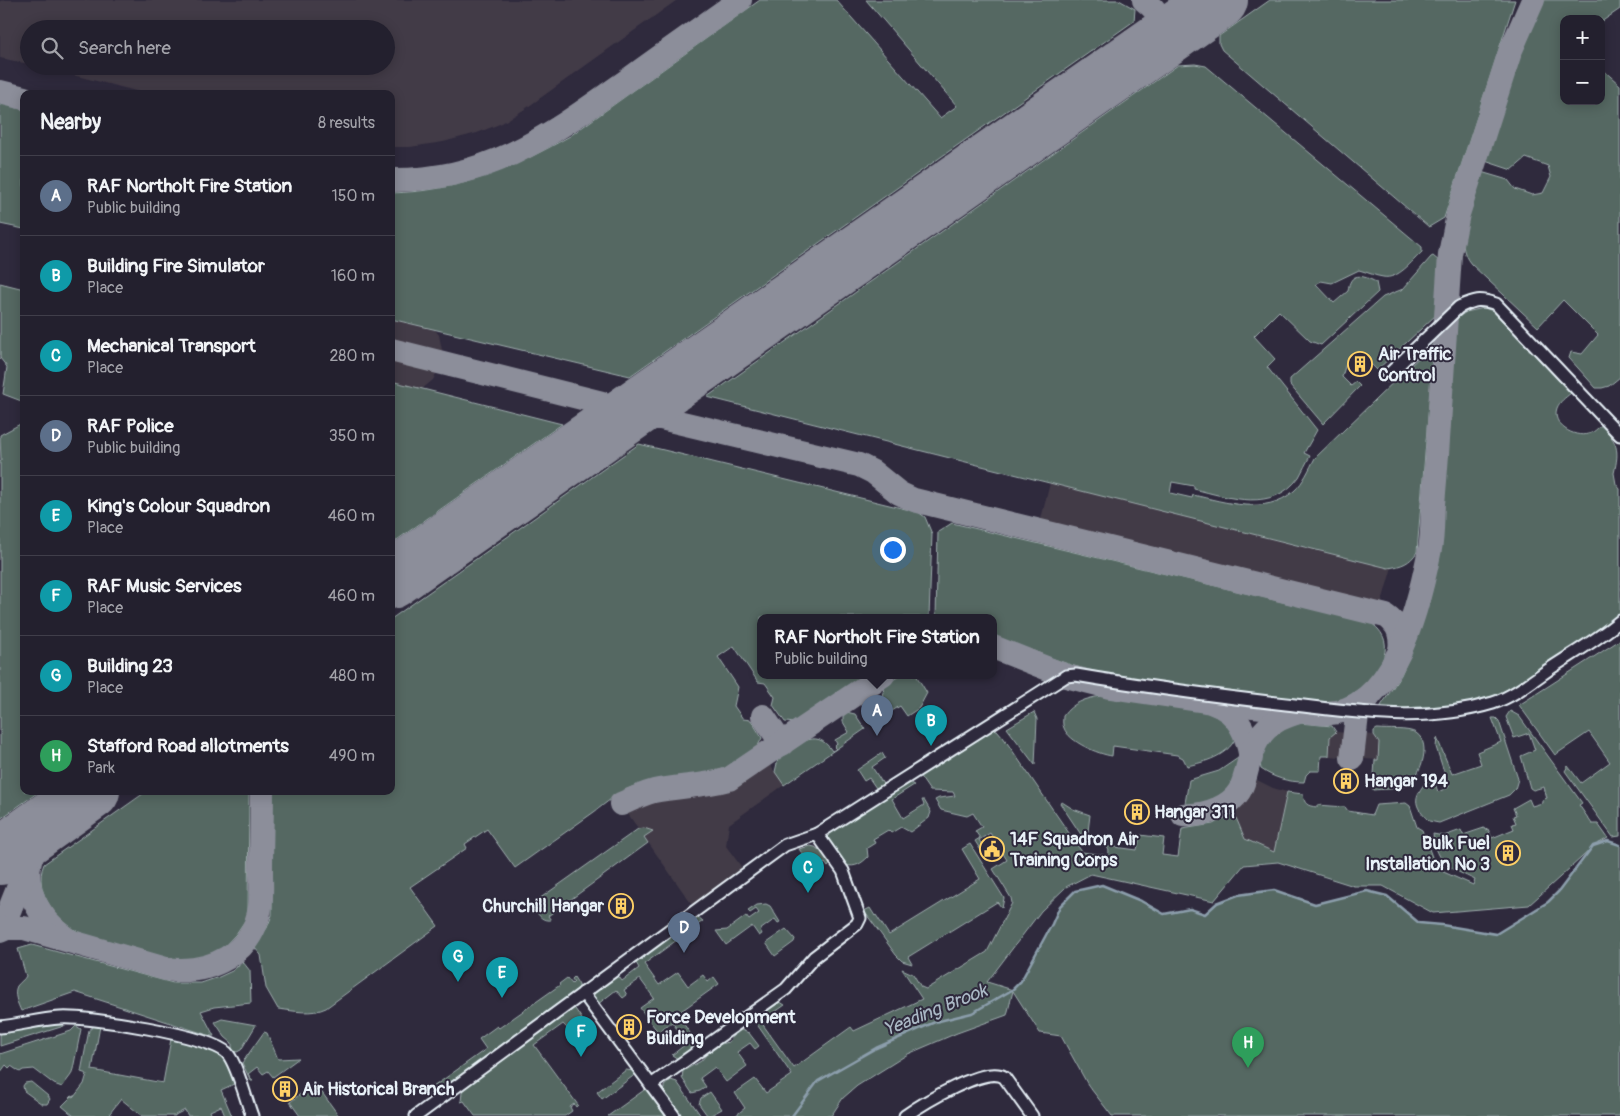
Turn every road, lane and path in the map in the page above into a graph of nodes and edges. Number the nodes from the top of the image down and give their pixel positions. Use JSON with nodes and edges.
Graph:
{"nodes":[{"id":1,"x":1388,"y":375,"type":"dead end"},
{"id":2,"x":1620,"y":435,"type":"edge"},
{"id":3,"x":1620,"y":621,"type":"edge"},
{"id":4,"x":817,"y":834,"type":"junction"},
{"id":5,"x":583,"y":993,"type":"junction"},
{"id":6,"x":0,"y":1027,"type":"edge"},
{"id":7,"x":651,"y":1085,"type":"junction"},
{"id":8,"x":252,"y":1116,"type":"edge"},
{"id":9,"x":416,"y":1116,"type":"edge"},
{"id":10,"x":674,"y":1116,"type":"edge"},
{"id":11,"x":905,"y":1116,"type":"edge"},
{"id":12,"x":1032,"y":1116,"type":"edge"}],
"edges":[{"from":1,"to":2,"type":"street"},
{"from":3,"to":4,"type":"street"},
{"from":4,"to":5,"type":"street"},
{"from":4,"to":7,"type":"street"},
{"from":5,"to":7,"type":"street"},
{"from":5,"to":9,"type":"street"},
{"from":6,"to":8,"type":"street"},
{"from":7,"to":10,"type":"street"},
{"from":11,"to":12,"type":"street"}]}
